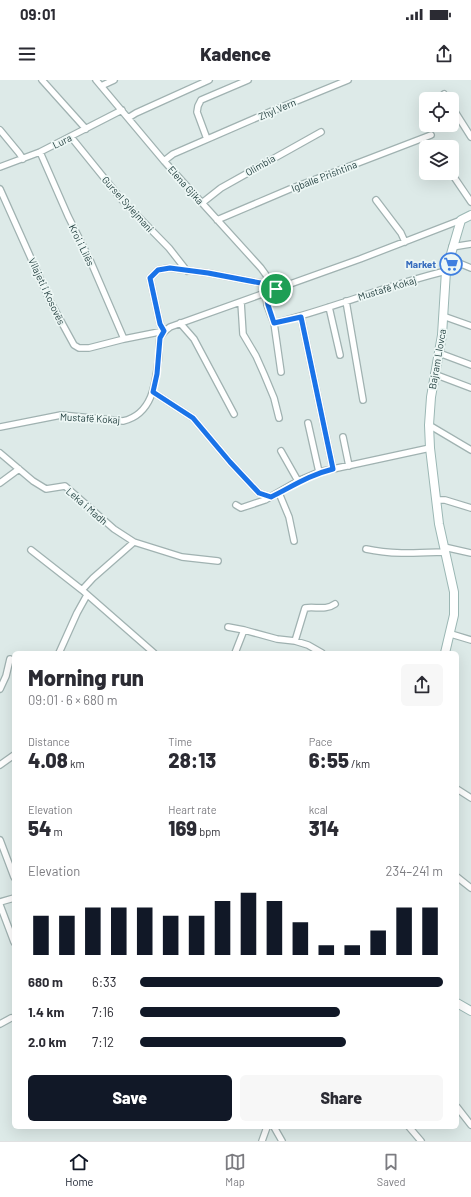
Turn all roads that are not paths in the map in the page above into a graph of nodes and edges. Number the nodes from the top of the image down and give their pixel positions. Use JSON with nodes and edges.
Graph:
{"nodes":[{"id":1,"x":42,"y":80,"type":"edge"},
{"id":2,"x":96,"y":80,"type":"edge"},
{"id":3,"x":114,"y":80,"type":"edge"},
{"id":4,"x":209,"y":80,"type":"edge"},
{"id":5,"x":248,"y":80,"type":"edge"},
{"id":6,"x":348,"y":80,"type":"edge"},
{"id":7,"x":101,"y":86,"type":"junction"},
{"id":8,"x":122,"y":110,"type":"junction"},
{"id":9,"x":128,"y":118,"type":"junction"},
{"id":10,"x":459,"y":118,"type":"edge"},
{"id":11,"x":86,"y":129,"type":"junction"},
{"id":12,"x":0,"y":130,"type":"edge"},
{"id":13,"x":321,"y":132,"type":"dead end"},
{"id":14,"x":431,"y":135,"type":"dead end"},
{"id":15,"x":71,"y":137,"type":"junction"},
{"id":16,"x":471,"y":137,"type":"edge"},
{"id":17,"x":207,"y":140,"type":"junction"},
{"id":18,"x":40,"y":152,"type":"junction"},
{"id":19,"x":23,"y":159,"type":"junction"},
{"id":20,"x":164,"y":161,"type":"junction"},
{"id":21,"x":0,"y":167,"type":"edge"},
{"id":22,"x":456,"y":180,"type":"edge"},
{"id":23,"x":0,"y":189,"type":"edge"},
{"id":24,"x":376,"y":200,"type":"dead end"},
{"id":25,"x":471,"y":202,"type":"edge"},
{"id":26,"x":202,"y":203,"type":"junction"},
{"id":27,"x":471,"y":216,"type":"edge"},
{"id":28,"x":217,"y":220,"type":"junction"},
{"id":29,"x":461,"y":220,"type":"junction"},
{"id":30,"x":405,"y":242,"type":"junction"},
{"id":31,"x":471,"y":244,"type":"edge"},
{"id":32,"x":452,"y":247,"type":"junction"},
{"id":33,"x":448,"y":260,"type":"junction"},
{"id":34,"x":471,"y":268,"type":"edge"},
{"id":35,"x":187,"y":270,"type":"junction"},
{"id":36,"x":446,"y":271,"type":"junction"},
{"id":37,"x":276,"y":289,"type":"junction"},
{"id":38,"x":266,"y":293,"type":"junction"},
{"id":39,"x":241,"y":302,"type":"junction"},
{"id":40,"x":346,"y":302,"type":"junction"},
{"id":41,"x":329,"y":307,"type":"junction"},
{"id":42,"x":444,"y":316,"type":"junction"},
{"id":43,"x":301,"y":317,"type":"junction"},
{"id":44,"x":180,"y":323,"type":"junction"},
{"id":45,"x":274,"y":323,"type":"junction"},
{"id":46,"x":471,"y":326,"type":"edge"},
{"id":47,"x":164,"y":331,"type":"junction"},
{"id":48,"x":124,"y":339,"type":"junction"},
{"id":49,"x":439,"y":353,"type":"junction"},
{"id":50,"x":340,"y":355,"type":"dead end"},
{"id":51,"x":471,"y":365,"type":"edge"},
{"id":52,"x":281,"y":372,"type":"dead end"},
{"id":53,"x":434,"y":374,"type":"junction"},
{"id":54,"x":471,"y":388,"type":"edge"},
{"id":55,"x":153,"y":392,"type":"junction"},
{"id":56,"x":363,"y":400,"type":"dead end"},
{"id":57,"x":234,"y":414,"type":"dead end"},
{"id":58,"x":279,"y":418,"type":"dead end"},
{"id":59,"x":308,"y":423,"type":"dead end"},
{"id":60,"x":429,"y":425,"type":"junction"},
{"id":61,"x":0,"y":427,"type":"edge"},
{"id":62,"x":343,"y":437,"type":"dead end"},
{"id":63,"x":430,"y":448,"type":"junction"},
{"id":64,"x":471,"y":450,"type":"edge"},
{"id":65,"x":281,"y":451,"type":"dead end"},
{"id":66,"x":0,"y":453,"type":"edge"},
{"id":67,"x":349,"y":466,"type":"junction"},
{"id":68,"x":19,"y":469,"type":"junction"},
{"id":69,"x":333,"y":469,"type":"junction"},
{"id":70,"x":319,"y":472,"type":"junction"},
{"id":71,"x":298,"y":481,"type":"junction"},
{"id":72,"x":0,"y":482,"type":"edge"},
{"id":73,"x":279,"y":493,"type":"junction"},
{"id":74,"x":271,"y":497,"type":"junction"},
{"id":75,"x":437,"y":500,"type":"junction"},
{"id":76,"x":236,"y":505,"type":"dead end"},
{"id":77,"x":471,"y":508,"type":"edge"},
{"id":78,"x":294,"y":541,"type":"dead end"},
{"id":79,"x":134,"y":542,"type":"junction"},
{"id":80,"x":366,"y":549,"type":"dead end"},
{"id":81,"x":445,"y":549,"type":"junction"},
{"id":82,"x":31,"y":550,"type":"dead end"},
{"id":83,"x":471,"y":553,"type":"edge"},
{"id":84,"x":218,"y":561,"type":"dead end"},
{"id":85,"x":82,"y":590,"type":"junction"},
{"id":86,"x":87,"y":595,"type":"junction"},
{"id":87,"x":335,"y":604,"type":"dead end"},
{"id":88,"x":228,"y":626,"type":"dead end"},
{"id":89,"x":244,"y":630,"type":"junction"},
{"id":90,"x":450,"y":634,"type":"junction"},
{"id":91,"x":471,"y":640,"type":"edge"},
{"id":92,"x":295,"y":641,"type":"junction"},
{"id":93,"x":60,"y":651,"type":"edge"},
{"id":94,"x":152,"y":651,"type":"edge"},
{"id":95,"x":236,"y":651,"type":"edge"},
{"id":96,"x":318,"y":651,"type":"edge"},
{"id":97,"x":446,"y":651,"type":"edge"},
{"id":98,"x":10,"y":659,"type":"dead end"},
{"id":99,"x":0,"y":689,"type":"edge"},
{"id":100,"x":12,"y":756,"type":"edge"},
{"id":101,"x":0,"y":765,"type":"edge"},
{"id":102,"x":459,"y":791,"type":"edge"},
{"id":103,"x":471,"y":798,"type":"edge"},
{"id":104,"x":0,"y":840,"type":"edge"},
{"id":105,"x":12,"y":872,"type":"edge"},
{"id":106,"x":459,"y":879,"type":"edge"},
{"id":107,"x":471,"y":888,"type":"edge"},
{"id":108,"x":12,"y":899,"type":"edge"},
{"id":109,"x":0,"y":904,"type":"edge"},
{"id":110,"x":12,"y":937,"type":"edge"},
{"id":111,"x":459,"y":1004,"type":"edge"},
{"id":112,"x":471,"y":1011,"type":"edge"},
{"id":113,"x":11,"y":1018,"type":"dead end"},
{"id":114,"x":0,"y":1024,"type":"edge"},
{"id":115,"x":459,"y":1110,"type":"edge"},
{"id":116,"x":471,"y":1125,"type":"edge"},
{"id":117,"x":266,"y":1129,"type":"edge"},
{"id":118,"x":275,"y":1129,"type":"edge"},
{"id":119,"x":411,"y":1129,"type":"edge"},
{"id":120,"x":262,"y":1141,"type":"edge"},
{"id":121,"x":282,"y":1141,"type":"edge"},
{"id":122,"x":421,"y":1141,"type":"edge"}],
"edges":[{"from":1,"to":11,"type":"street"},
{"from":2,"to":7,"type":"street","name":"Elena Gjika"},
{"from":3,"to":7,"type":"street"},
{"from":4,"to":9,"type":"street"},
{"from":5,"to":17,"type":"street"},
{"from":6,"to":17,"type":"street","name":"Zhyl Vern"},
{"from":7,"to":8,"type":"street","name":"Elena Gjika"},
{"from":8,"to":9,"type":"street","name":"Elena Gjika"},
{"from":8,"to":11,"type":"street","name":"Lura"},
{"from":9,"to":20,"type":"street","name":"Elena Gjika"},
{"from":10,"to":16,"type":"street"},
{"from":11,"to":15,"type":"street","name":"Lura"},
{"from":12,"to":19,"type":"street"},
{"from":13,"to":26,"type":"street","name":"Olimbia"},
{"from":14,"to":28,"type":"street","name":"Igballe Prishtina"},
{"from":15,"to":18,"type":"street","name":"Lura"},
{"from":15,"to":35,"type":"street","name":"Gursel Sylejmani"},
{"from":17,"to":20,"type":"street","name":"Zhyl Vern"},
{"from":18,"to":19,"type":"street","name":"Lura"},
{"from":18,"to":48,"type":"street","name":"Kroi i Lilës"},
{"from":19,"to":21,"type":"street","name":"Lura"},
{"from":20,"to":26,"type":"street","name":"Elena Gjika"},
{"from":22,"to":25,"type":"street"},
{"from":23,"to":48,"type":"street","name":"Vilajeti i Kosovës"},
{"from":24,"to":30,"type":"street"},
{"from":26,"to":28,"type":"street","name":"Elena Gjika"},
{"from":27,"to":29,"type":"street"},
{"from":28,"to":37,"type":"street","name":"Elena Gjika"},
{"from":29,"to":30,"type":"street"},
{"from":29,"to":32,"type":"street","name":"Bajram Llovca"},
{"from":30,"to":37,"type":"street"},
{"from":31,"to":32,"type":"street"},
{"from":32,"to":33,"type":"street","name":"Bajram Llovca"},
{"from":33,"to":34,"type":"street"},
{"from":33,"to":36,"type":"street","name":"Bajram Llovca"},
{"from":35,"to":37,"type":"street"},
{"from":35,"to":47,"type":"street"},
{"from":36,"to":40,"type":"street","name":"Mustafë Kokaj"},
{"from":36,"to":42,"type":"street","name":"Bajram Llovca"},
{"from":37,"to":38,"type":"street"},
{"from":38,"to":39,"type":"street"},
{"from":38,"to":45,"type":"street"},
{"from":39,"to":44,"type":"street"},
{"from":39,"to":58,"type":"street"},
{"from":40,"to":41,"type":"street","name":"Mustafë Kokaj"},
{"from":40,"to":56,"type":"street"},
{"from":41,"to":43,"type":"street","name":"Mustafë Kokaj"},
{"from":41,"to":50,"type":"street"},
{"from":42,"to":46,"type":"street"},
{"from":42,"to":49,"type":"street","name":"Bajram Llovca"},
{"from":43,"to":45,"type":"street","name":"Mustafë Kokaj"},
{"from":43,"to":69,"type":"street"},
{"from":44,"to":47,"type":"street"},
{"from":44,"to":57,"type":"street"},
{"from":45,"to":52,"type":"street"},
{"from":47,"to":48,"type":"street"},
{"from":47,"to":55,"type":"street","name":"Mustafë Kokaj"},
{"from":49,"to":51,"type":"street"},
{"from":49,"to":53,"type":"street","name":"Bajram Llovca"},
{"from":53,"to":54,"type":"street"},
{"from":53,"to":60,"type":"street","name":"Bajram Llovca"},
{"from":55,"to":61,"type":"street","name":"Mustafë Kokaj"},
{"from":55,"to":74,"type":"street"},
{"from":59,"to":70,"type":"street"},
{"from":60,"to":63,"type":"street","name":"Bajram Llovca"},
{"from":60,"to":64,"type":"street"},
{"from":62,"to":67,"type":"street"},
{"from":63,"to":67,"type":"street"},
{"from":63,"to":75,"type":"street","name":"Bajram Llovca"},
{"from":65,"to":71,"type":"street"},
{"from":66,"to":68,"type":"street","name":"Leka i Madh"},
{"from":67,"to":69,"type":"street"},
{"from":68,"to":72,"type":"street"},
{"from":68,"to":79,"type":"street","name":"Leka i Madh"},
{"from":69,"to":70,"type":"street"},
{"from":70,"to":71,"type":"street"},
{"from":71,"to":73,"type":"street"},
{"from":73,"to":74,"type":"street"},
{"from":73,"to":78,"type":"street"},
{"from":74,"to":76,"type":"street"},
{"from":75,"to":77,"type":"street"},
{"from":75,"to":81,"type":"street","name":"Bajram Llovca"},
{"from":79,"to":84,"type":"street","name":"Leka i Madh"},
{"from":79,"to":85,"type":"street"},
{"from":80,"to":81,"type":"street"},
{"from":81,"to":83,"type":"street"},
{"from":81,"to":90,"type":"street","name":"Bajram Llovca"},
{"from":82,"to":85,"type":"street"},
{"from":85,"to":86,"type":"street"},
{"from":86,"to":93,"type":"street"},
{"from":86,"to":94,"type":"street"},
{"from":87,"to":92,"type":"street"},
{"from":88,"to":89,"type":"street"},
{"from":89,"to":92,"type":"street"},
{"from":89,"to":95,"type":"street"},
{"from":90,"to":91,"type":"street"},
{"from":90,"to":97,"type":"street","name":"Bajram Llovca"},
{"from":92,"to":96,"type":"street"},
{"from":98,"to":99,"type":"street"},
{"from":100,"to":101,"type":"street"},
{"from":102,"to":103,"type":"street"},
{"from":104,"to":105,"type":"street"},
{"from":106,"to":107,"type":"street"},
{"from":108,"to":109,"type":"street"},
{"from":109,"to":110,"type":"street"},
{"from":111,"to":112,"type":"street"},
{"from":113,"to":114,"type":"street"},
{"from":115,"to":116,"type":"street"},
{"from":117,"to":120,"type":"street"},
{"from":118,"to":121,"type":"street"},
{"from":119,"to":122,"type":"street"}]}
